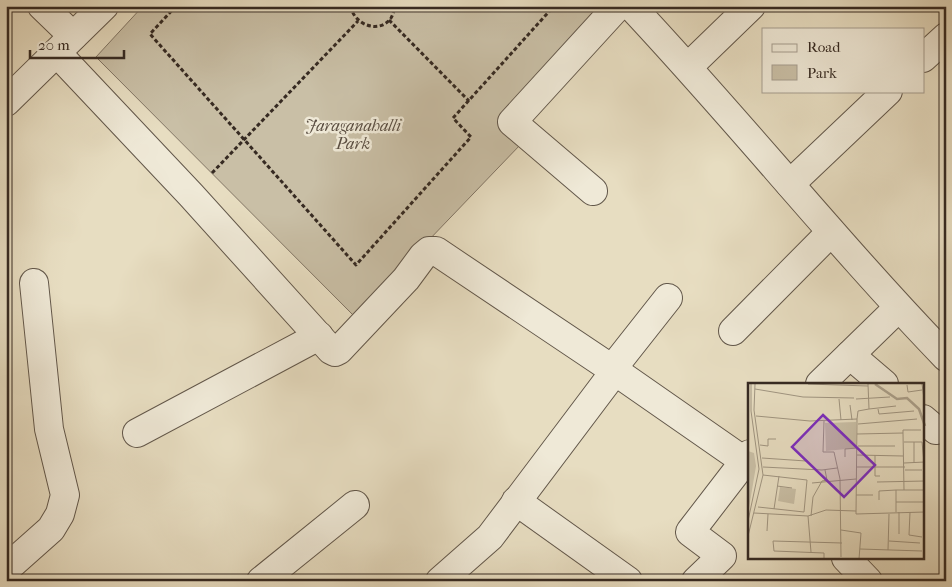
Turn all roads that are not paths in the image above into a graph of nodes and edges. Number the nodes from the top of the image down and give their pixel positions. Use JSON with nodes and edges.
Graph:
{"nodes":[{"id":1,"x":42,"y":6,"type":"edge"},
{"id":2,"x":104,"y":6,"type":"edge"},
{"id":3,"x":618,"y":6,"type":"edge"},
{"id":4,"x":631,"y":6,"type":"edge"},
{"id":5,"x":751,"y":6,"type":"edge"},
{"id":6,"x":946,"y":37,"type":"edge"},
{"id":7,"x":65,"y":45,"type":"junction"},
{"id":8,"x":924,"y":57,"type":"edge"},
{"id":9,"x":688,"y":67,"type":"junction"},
{"id":10,"x":887,"y":92,"type":"edge"},
{"id":11,"x":6,"y":102,"type":"edge"},
{"id":12,"x":790,"y":184,"type":"junction"},
{"id":13,"x":593,"y":191,"type":"dead end"},
{"id":14,"x":832,"y":232,"type":"junction"},
{"id":15,"x":34,"y":283,"type":"dead end"},
{"id":16,"x":668,"y":298,"type":"dead end"},
{"id":17,"x":898,"y":308,"type":"junction"},
{"id":18,"x":733,"y":331,"type":"dead end"},
{"id":19,"x":319,"y":336,"type":"junction"},
{"id":20,"x":850,"y":355,"type":"junction"},
{"id":21,"x":946,"y":357,"type":"edge"},
{"id":22,"x":613,"y":370,"type":"junction"},
{"id":23,"x":821,"y":383,"type":"edge"},
{"id":24,"x":883,"y":383,"type":"edge"},
{"id":25,"x":137,"y":433,"type":"dead end"},
{"id":26,"x":748,"y":460,"type":"edge"},
{"id":27,"x":516,"y":501,"type":"junction"},
{"id":28,"x":355,"y":505,"type":"dead end"},
{"id":29,"x":848,"y":560,"type":"edge"},
{"id":30,"x":6,"y":569,"type":"edge"},
{"id":31,"x":261,"y":581,"type":"edge"},
{"id":32,"x":440,"y":581,"type":"edge"},
{"id":33,"x":628,"y":581,"type":"edge"},
{"id":34,"x":696,"y":581,"type":"edge"},
{"id":35,"x":868,"y":581,"type":"edge"}],
"edges":[{"from":1,"to":7,"type":"street"},
{"from":2,"to":7,"type":"street"},
{"from":3,"to":13,"type":"street"},
{"from":4,"to":9,"type":"street"},
{"from":5,"to":9,"type":"street"},
{"from":6,"to":8,"type":"street"},
{"from":7,"to":11,"type":"street"},
{"from":7,"to":19,"type":"street"},
{"from":9,"to":12,"type":"street"},
{"from":10,"to":12,"type":"street"},
{"from":12,"to":14,"type":"street"},
{"from":14,"to":17,"type":"street"},
{"from":14,"to":18,"type":"street"},
{"from":15,"to":30,"type":"street"},
{"from":16,"to":22,"type":"street"},
{"from":17,"to":20,"type":"street"},
{"from":17,"to":21,"type":"street"},
{"from":19,"to":22,"type":"street"},
{"from":19,"to":25,"type":"street"},
{"from":20,"to":23,"type":"street"},
{"from":20,"to":24,"type":"street"},
{"from":22,"to":26,"type":"street"},
{"from":22,"to":27,"type":"street"},
{"from":26,"to":34,"type":"street"},
{"from":27,"to":32,"type":"street"},
{"from":27,"to":33,"type":"street"},
{"from":28,"to":31,"type":"street"},
{"from":29,"to":35,"type":"street"}]}
